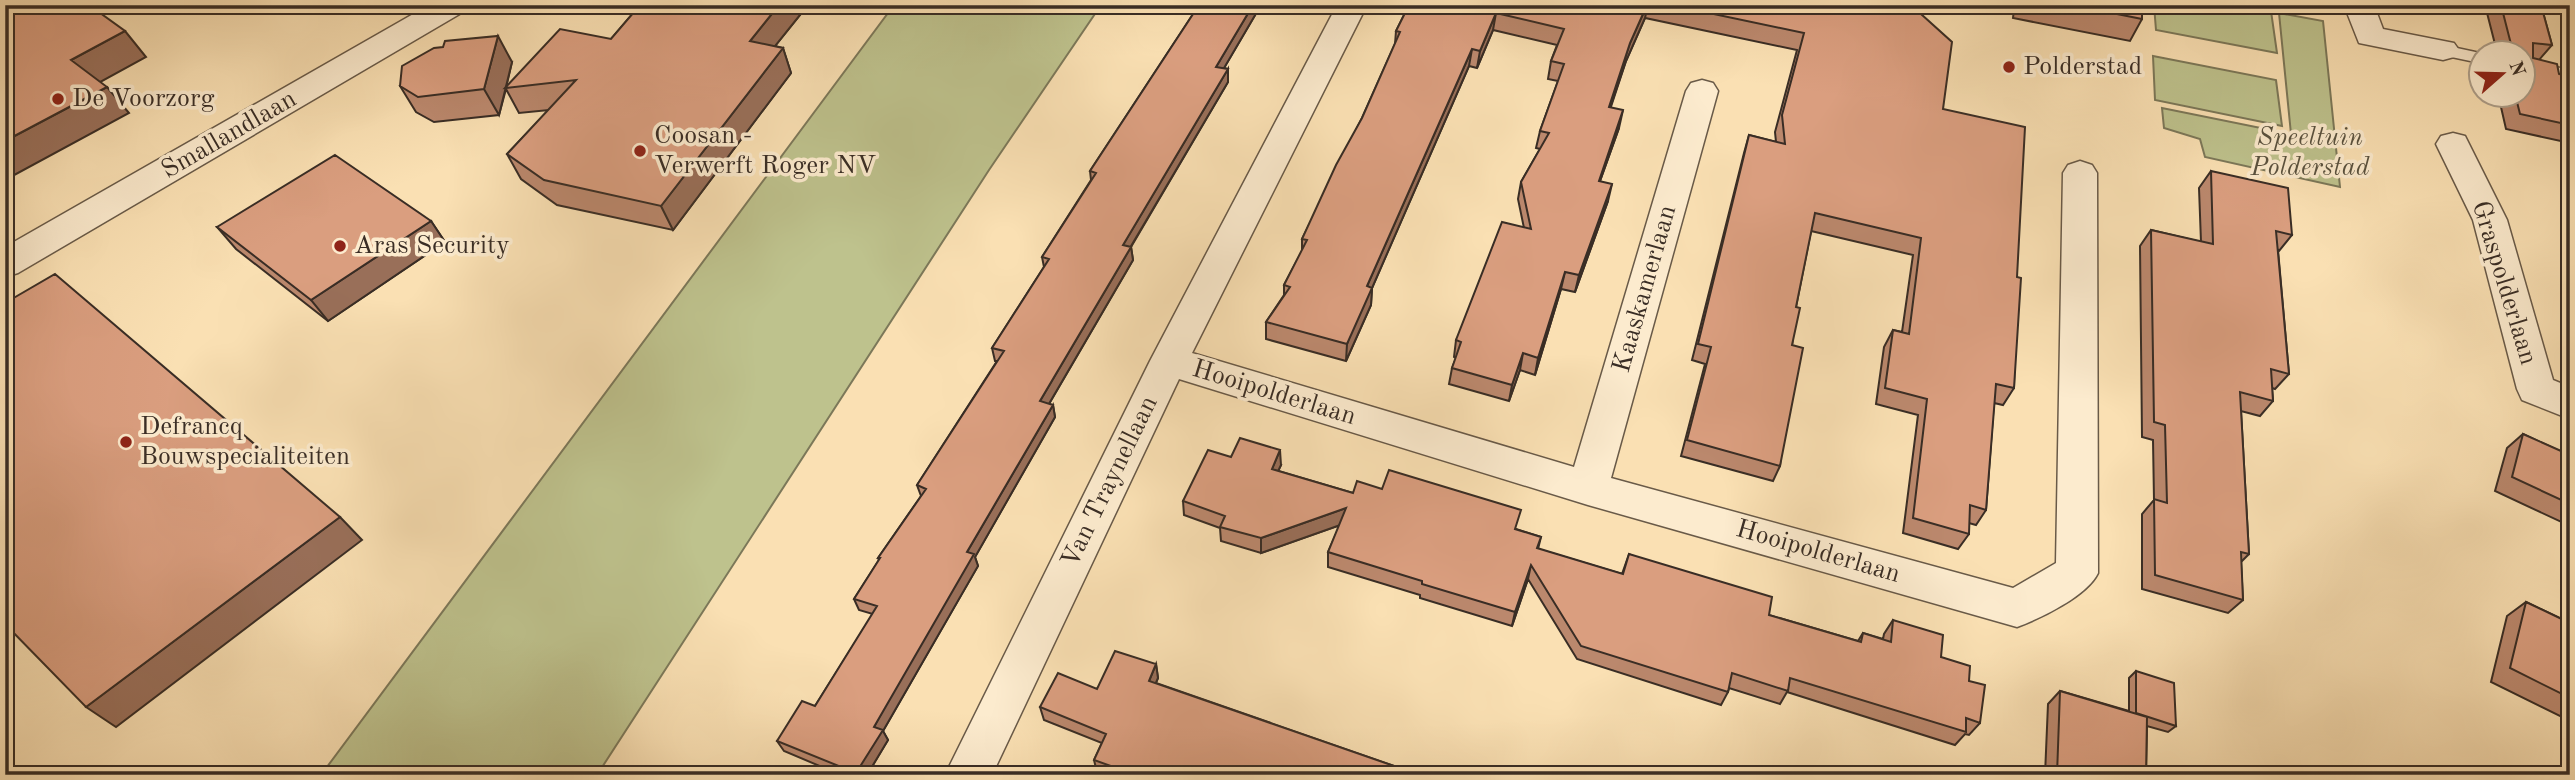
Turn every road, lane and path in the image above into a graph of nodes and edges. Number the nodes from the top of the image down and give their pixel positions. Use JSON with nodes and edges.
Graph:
{"nodes":[{"id":1,"x":452,"y":5,"type":"edge"},
{"id":2,"x":1352,"y":5,"type":"edge"},
{"id":3,"x":2359,"y":5,"type":"edge"},
{"id":4,"x":2442,"y":50,"type":"joint"},
{"id":5,"x":2466,"y":55,"type":"edge"},
{"id":6,"x":2536,"y":69,"type":"edge"},
{"id":7,"x":2570,"y":76,"type":"edge"},
{"id":8,"x":1702,"y":91,"type":"dead end"},
{"id":9,"x":2453,"y":144,"type":"dead end"},
{"id":10,"x":2080,"y":173,"type":"dead end"},
{"id":11,"x":5,"y":264,"type":"edge"},
{"id":12,"x":1169,"y":361,"type":"junction"},
{"id":13,"x":2570,"y":404,"type":"edge"},
{"id":14,"x":1588,"y":488,"type":"junction"},
{"id":15,"x":968,"y":775,"type":"edge"}],
"edges":[{"from":1,"to":11,"type":"street","name":"Smallandlaan"},
{"from":2,"to":12,"type":"street","name":"Van Traynellaan"},
{"from":3,"to":4,"type":"street"},
{"from":4,"to":5,"type":"lane"},
{"from":6,"to":7,"type":"lane"},
{"from":8,"to":14,"type":"street","name":"Kaaskamerlaan"},
{"from":9,"to":13,"type":"street","name":"Graspolderlaan"},
{"from":10,"to":14,"type":"street","name":"Hooipolderlaan"},
{"from":12,"to":14,"type":"street","name":"Hooipolderlaan"},
{"from":12,"to":15,"type":"street","name":"Van Traynellaan"}]}
